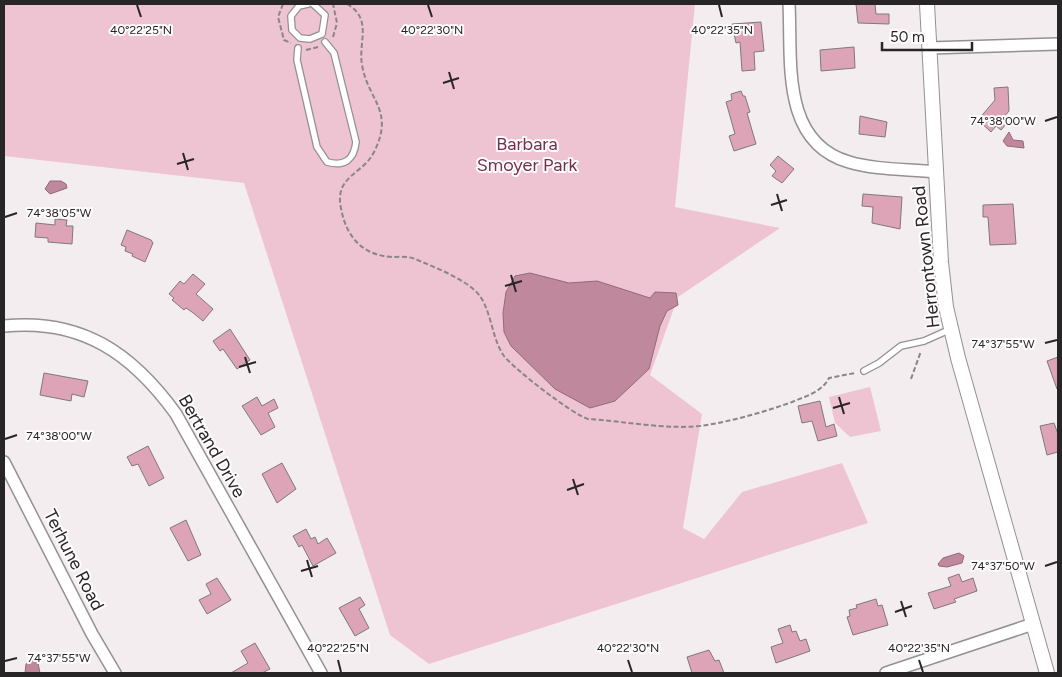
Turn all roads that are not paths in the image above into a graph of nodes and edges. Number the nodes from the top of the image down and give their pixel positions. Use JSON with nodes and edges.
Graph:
{"nodes":[{"id":1,"x":308,"y":4,"type":"edge"},
{"id":2,"x":313,"y":4,"type":"edge"},
{"id":3,"x":789,"y":4,"type":"edge"},
{"id":4,"x":927,"y":4,"type":"edge"},
{"id":5,"x":325,"y":42,"type":"dead end"},
{"id":6,"x":1058,"y":44,"type":"edge"},
{"id":7,"x":298,"y":48,"type":"dead end"},
{"id":8,"x":930,"y":48,"type":"junction"},
{"id":9,"x":936,"y":172,"type":"junction"},
{"id":10,"x":4,"y":326,"type":"edge"},
{"id":11,"x":951,"y":329,"type":"junction"},
{"id":12,"x":864,"y":370,"type":"road end"},
{"id":13,"x":4,"y":462,"type":"edge"},
{"id":14,"x":1033,"y":624,"type":"junction"},
{"id":15,"x":115,"y":673,"type":"edge"},
{"id":16,"x":321,"y":673,"type":"edge"},
{"id":17,"x":886,"y":673,"type":"edge"},
{"id":18,"x":1046,"y":673,"type":"edge"}],
"edges":[{"from":1,"to":2,"type":"lane"},
{"from":3,"to":9,"type":"street"},
{"from":4,"to":8,"type":"street","name":"Herrontown Road"},
{"from":5,"to":7,"type":"lane"},
{"from":6,"to":8,"type":"street"},
{"from":8,"to":9,"type":"street","name":"Herrontown Road"},
{"from":9,"to":11,"type":"street","name":"Herrontown Road"},
{"from":10,"to":16,"type":"street","name":"Bertrand Drive"},
{"from":11,"to":12,"type":"lane"},
{"from":11,"to":14,"type":"street","name":"Herrontown Road"},
{"from":13,"to":15,"type":"street","name":"Terhune Road"},
{"from":14,"to":17,"type":"street"},
{"from":14,"to":18,"type":"street","name":"Herrontown Road"}]}
